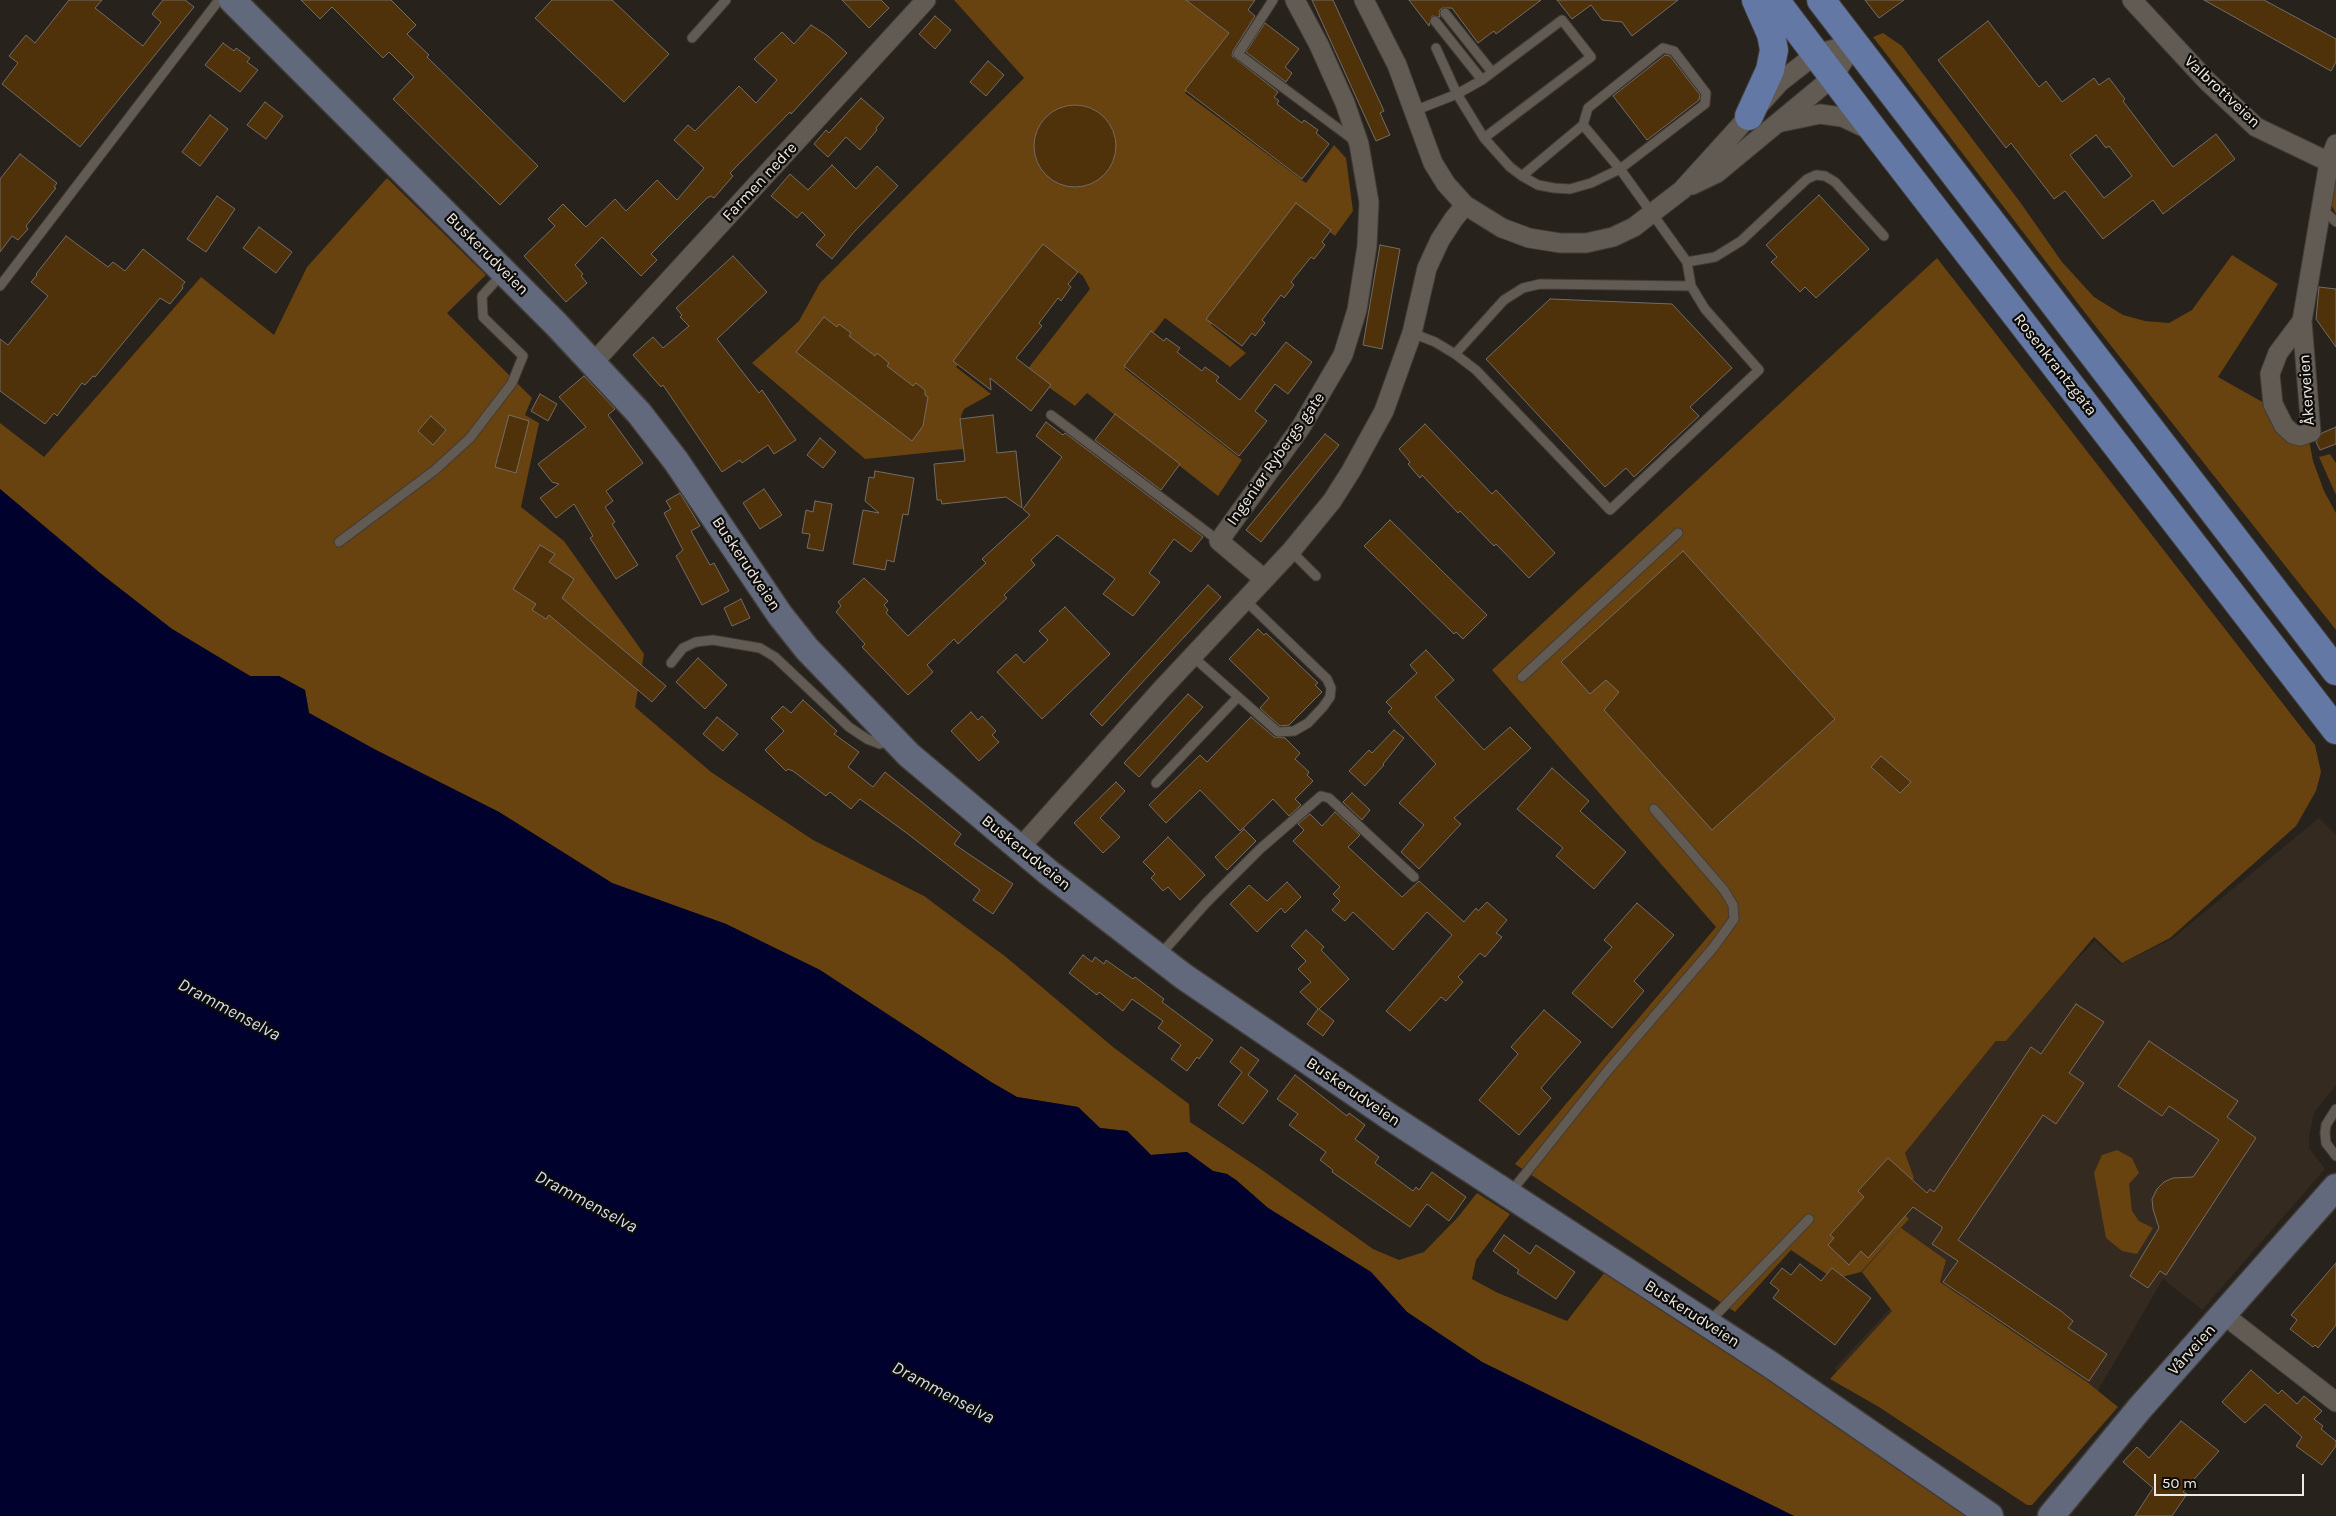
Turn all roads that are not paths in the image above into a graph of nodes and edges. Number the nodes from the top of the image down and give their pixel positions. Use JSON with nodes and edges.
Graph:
{"nodes":[{"id":1,"x":219,"y":0,"type":"edge"},
{"id":2,"x":232,"y":0,"type":"edge"},
{"id":3,"x":726,"y":0,"type":"edge"},
{"id":4,"x":926,"y":0,"type":"edge"},
{"id":5,"x":1273,"y":0,"type":"edge"},
{"id":6,"x":1295,"y":0,"type":"edge"},
{"id":7,"x":1364,"y":0,"type":"edge"},
{"id":8,"x":1756,"y":0,"type":"edge"},
{"id":9,"x":1775,"y":0,"type":"edge"},
{"id":10,"x":1821,"y":0,"type":"edge"},
{"id":11,"x":2132,"y":0,"type":"edge"},
{"id":12,"x":1445,"y":13,"type":"dead end"},
{"id":13,"x":1435,"y":20,"type":"dead end"},
{"id":14,"x":692,"y":38,"type":"dead end"},
{"id":15,"x":1854,"y":44,"type":"junction"},
{"id":16,"x":1436,"y":48,"type":"dead end"},
{"id":17,"x":1816,"y":54,"type":"junction"},
{"id":18,"x":1492,"y":72,"type":"junction"},
{"id":19,"x":1834,"y":78,"type":"junction"},
{"id":20,"x":1482,"y":80,"type":"junction"},
{"id":21,"x":1457,"y":94,"type":"junction"},
{"id":22,"x":1413,"y":112,"type":"junction"},
{"id":23,"x":1750,"y":116,"type":"junction"},
{"id":24,"x":1776,"y":124,"type":"junction"},
{"id":25,"x":1583,"y":125,"type":"junction"},
{"id":26,"x":1874,"y":132,"type":"junction"},
{"id":27,"x":1484,"y":138,"type":"junction"},
{"id":28,"x":1359,"y":144,"type":"junction"},
{"id":29,"x":2336,"y":144,"type":"edge"},
{"id":30,"x":2329,"y":162,"type":"junction"},
{"id":31,"x":1620,"y":169,"type":"junction"},
{"id":32,"x":1522,"y":176,"type":"junction"},
{"id":33,"x":1682,"y":190,"type":"junction"},
{"id":34,"x":1465,"y":204,"type":"junction"},
{"id":35,"x":2321,"y":208,"type":"junction"},
{"id":36,"x":1652,"y":214,"type":"junction"},
{"id":37,"x":2336,"y":222,"type":"edge"},
{"id":38,"x":1884,"y":236,"type":"dead end"},
{"id":39,"x":1687,"y":262,"type":"junction"},
{"id":40,"x":504,"y":272,"type":"junction"},
{"id":41,"x":0,"y":286,"type":"edge"},
{"id":42,"x":1691,"y":286,"type":"junction"},
{"id":43,"x":2302,"y":321,"type":"junction"},
{"id":44,"x":1412,"y":333,"type":"junction"},
{"id":45,"x":1455,"y":354,"type":"junction"},
{"id":46,"x":593,"y":362,"type":"junction"},
{"id":47,"x":1051,"y":415,"type":"dead end"},
{"id":48,"x":1678,"y":533,"type":"dead end"},
{"id":49,"x":1219,"y":541,"type":"junction"},
{"id":50,"x":339,"y":542,"type":"dead end"},
{"id":51,"x":1291,"y":551,"type":"junction"},
{"id":52,"x":1316,"y":576,"type":"dead end"},
{"id":53,"x":1264,"y":580,"type":"junction"},
{"id":54,"x":1245,"y":600,"type":"junction"},
{"id":55,"x":1192,"y":656,"type":"junction"},
{"id":56,"x":671,"y":664,"type":"dead end"},
{"id":57,"x":2336,"y":671,"type":"edge"},
{"id":58,"x":1522,"y":677,"type":"dead end"},
{"id":59,"x":1237,"y":698,"type":"junction"},
{"id":60,"x":2336,"y":730,"type":"edge"},
{"id":61,"x":891,"y":739,"type":"junction"},
{"id":62,"x":1156,"y":783,"type":"dead end"},
{"id":63,"x":1654,"y":809,"type":"dead end"},
{"id":64,"x":1019,"y":849,"type":"junction"},
{"id":65,"x":1414,"y":877,"type":"dead end"},
{"id":66,"x":1158,"y":957,"type":"junction"},
{"id":67,"x":2336,"y":1109,"type":"edge"},
{"id":68,"x":2336,"y":1156,"type":"edge"},
{"id":69,"x":2336,"y":1187,"type":"edge"},
{"id":70,"x":1509,"y":1195,"type":"junction"},
{"id":71,"x":1809,"y":1219,"type":"dead end"},
{"id":72,"x":2224,"y":1315,"type":"junction"},
{"id":73,"x":1708,"y":1324,"type":"junction"},
{"id":74,"x":2336,"y":1402,"type":"edge"},
{"id":75,"x":1990,"y":1516,"type":"edge"},
{"id":76,"x":2051,"y":1516,"type":"edge"}],
"edges":[{"from":1,"to":41,"type":"lane"},
{"from":2,"to":40,"type":"main road","name":"Buskerudveien"},
{"from":3,"to":14,"type":"lane"},
{"from":4,"to":46,"type":"street","name":"Farmen nedre"},
{"from":5,"to":28,"type":"lane"},
{"from":6,"to":28,"type":"street","name":"Ingeniør Rybergs gate"},
{"from":7,"to":22,"type":"street"},
{"from":8,"to":23,"type":"main road"},
{"from":9,"to":17,"type":"main road","name":"Rosenkrantzgata"},
{"from":10,"to":15,"type":"main road"},
{"from":11,"to":30,"type":"street","name":"Valbrottveien"},
{"from":12,"to":18,"type":"lane"},
{"from":13,"to":20,"type":"lane"},
{"from":15,"to":17,"type":"street"},
{"from":15,"to":19,"type":"street"},
{"from":15,"to":57,"type":"main road"},
{"from":16,"to":21,"type":"lane"},
{"from":17,"to":19,"type":"main road","name":"Rosenkrantzgata"},
{"from":17,"to":23,"type":"street"},
{"from":18,"to":20,"type":"lane"},
{"from":18,"to":27,"type":"lane"},
{"from":19,"to":24,"type":"street"},
{"from":19,"to":26,"type":"main road","name":"Rosenkrantzgata"},
{"from":20,"to":21,"type":"lane"},
{"from":21,"to":22,"type":"lane"},
{"from":21,"to":27,"type":"lane"},
{"from":22,"to":34,"type":"street"},
{"from":23,"to":33,"type":"street"},
{"from":24,"to":26,"type":"street"},
{"from":24,"to":33,"type":"street"},
{"from":25,"to":31,"type":"lane"},
{"from":25,"to":31,"type":"lane"},
{"from":25,"to":32,"type":"lane"},
{"from":26,"to":60,"type":"main road","name":"Rosenkrantzgata"},
{"from":27,"to":32,"type":"lane"},
{"from":28,"to":49,"type":"street","name":"Ingeniør Rybergs gate"},
{"from":29,"to":30,"type":"street","name":"Åkerveien"},
{"from":30,"to":35,"type":"street","name":"Åkerveien"},
{"from":31,"to":32,"type":"lane"},
{"from":31,"to":36,"type":"lane"},
{"from":33,"to":36,"type":"street"},
{"from":34,"to":36,"type":"street"},
{"from":34,"to":44,"type":"street"},
{"from":35,"to":37,"type":"lane"},
{"from":35,"to":43,"type":"street","name":"Åkerveien"},
{"from":36,"to":39,"type":"lane"},
{"from":38,"to":39,"type":"lane"},
{"from":39,"to":42,"type":"lane"},
{"from":40,"to":46,"type":"main road","name":"Buskerudveien"},
{"from":40,"to":50,"type":"lane"},
{"from":42,"to":45,"type":"lane"},
{"from":42,"to":45,"type":"lane"},
{"from":43,"to":43,"type":"street","name":"Åkerveien"},
{"from":44,"to":45,"type":"lane"},
{"from":44,"to":51,"type":"street"},
{"from":46,"to":61,"type":"main road","name":"Buskerudveien"},
{"from":47,"to":49,"type":"lane"},
{"from":48,"to":58,"type":"lane"},
{"from":49,"to":53,"type":"street","name":"Ingeniør Rybergs gate"},
{"from":51,"to":52,"type":"lane"},
{"from":51,"to":53,"type":"street"},
{"from":53,"to":54,"type":"street"},
{"from":54,"to":55,"type":"street"},
{"from":54,"to":59,"type":"lane"},
{"from":55,"to":59,"type":"lane"},
{"from":55,"to":64,"type":"street"},
{"from":56,"to":61,"type":"lane"},
{"from":59,"to":62,"type":"lane"},
{"from":61,"to":64,"type":"main road","name":"Buskerudveien"},
{"from":63,"to":70,"type":"lane"},
{"from":64,"to":66,"type":"main road","name":"Buskerudveien"},
{"from":65,"to":66,"type":"lane"},
{"from":66,"to":70,"type":"main road","name":"Buskerudveien"},
{"from":67,"to":68,"type":"lane"},
{"from":69,"to":72,"type":"main road","name":"Vårveien"},
{"from":70,"to":73,"type":"main road","name":"Buskerudveien"},
{"from":71,"to":73,"type":"lane"},
{"from":72,"to":74,"type":"street"},
{"from":72,"to":76,"type":"main road","name":"Vårveien"},
{"from":73,"to":75,"type":"main road","name":"Buskerudveien"}]}
